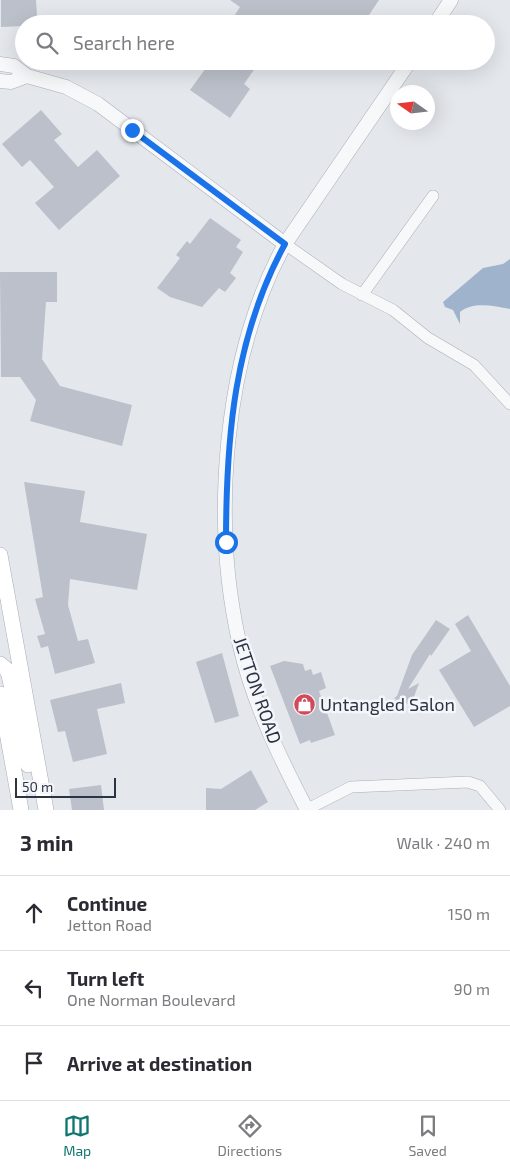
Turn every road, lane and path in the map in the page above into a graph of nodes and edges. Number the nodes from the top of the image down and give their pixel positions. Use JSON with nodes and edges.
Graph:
{"nodes":[{"id":1,"x":451,"y":0,"type":"edge"},
{"id":2,"x":441,"y":15,"type":"edge"},
{"id":3,"x":0,"y":64,"type":"edge"},
{"id":4,"x":15,"y":67,"type":"edge"},
{"id":5,"x":19,"y":70,"type":"edge"},
{"id":6,"x":404,"y":70,"type":"edge"},
{"id":7,"x":27,"y":76,"type":"junction"},
{"id":8,"x":0,"y":81,"type":"edge"},
{"id":9,"x":433,"y":196,"type":"dead end"},
{"id":10,"x":285,"y":244,"type":"junction"},
{"id":11,"x":362,"y":295,"type":"junction"},
{"id":12,"x":510,"y":404,"type":"edge"},
{"id":13,"x":0,"y":555,"type":"edge"},
{"id":14,"x":0,"y":664,"type":"edge"},
{"id":15,"x":0,"y":694,"type":"edge"},
{"id":16,"x":46,"y":807,"type":"edge"},
{"id":17,"x":21,"y":810,"type":"edge"},
{"id":18,"x":306,"y":810,"type":"edge"},
{"id":19,"x":500,"y":810,"type":"edge"}],
"edges":[{"from":1,"to":2,"type":"street"},
{"from":3,"to":4,"type":"street"},
{"from":5,"to":7,"type":"street"},
{"from":6,"to":10,"type":"street","name":"JETTON ROAD"},
{"from":7,"to":8,"type":"street"},
{"from":7,"to":10,"type":"street"},
{"from":9,"to":11,"type":"street"},
{"from":10,"to":11,"type":"street"},
{"from":10,"to":18,"type":"street","name":"JETTON ROAD"},
{"from":11,"to":12,"type":"street"},
{"from":13,"to":16,"type":"main road"},
{"from":14,"to":16,"type":"main road"},
{"from":15,"to":17,"type":"main road"},
{"from":18,"to":19,"type":"street"}]}
